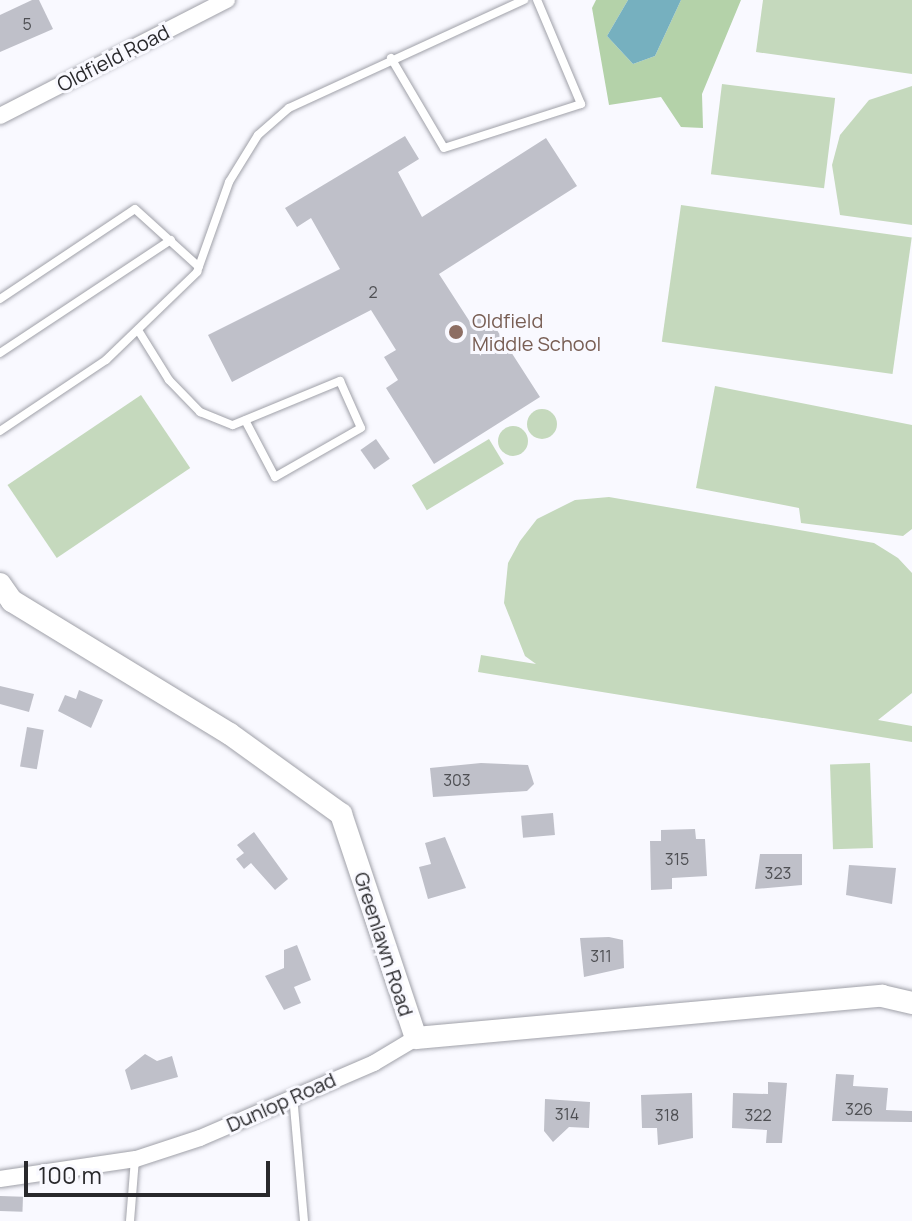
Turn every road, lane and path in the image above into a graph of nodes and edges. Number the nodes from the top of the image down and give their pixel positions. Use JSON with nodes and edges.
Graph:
{"nodes":[{"id":1,"x":227,"y":0,"type":"edge"},
{"id":2,"x":524,"y":0,"type":"edge"},
{"id":3,"x":537,"y":0,"type":"edge"},
{"id":4,"x":391,"y":58,"type":"junction"},
{"id":5,"x":0,"y":116,"type":"edge"},
{"id":6,"x":171,"y":240,"type":"junction"},
{"id":7,"x":199,"y":267,"type":"junction"},
{"id":8,"x":0,"y":299,"type":"edge"},
{"id":9,"x":138,"y":330,"type":"junction"},
{"id":10,"x":0,"y":353,"type":"edge"},
{"id":11,"x":245,"y":420,"type":"junction"},
{"id":12,"x":0,"y":431,"type":"edge"},
{"id":13,"x":0,"y":584,"type":"edge"},
{"id":14,"x":912,"y":1003,"type":"edge"},
{"id":15,"x":416,"y":1038,"type":"junction"},
{"id":16,"x":293,"y":1095,"type":"junction"},
{"id":17,"x":136,"y":1159,"type":"junction"},
{"id":18,"x":0,"y":1179,"type":"edge"},
{"id":19,"x":130,"y":1221,"type":"edge"},
{"id":20,"x":304,"y":1221,"type":"edge"}],
"edges":[{"from":1,"to":5,"type":"street","name":"Oldfield Road"},
{"from":2,"to":4,"type":"lane"},
{"from":3,"to":4,"type":"lane"},
{"from":4,"to":7,"type":"lane"},
{"from":6,"to":7,"type":"lane"},
{"from":6,"to":8,"type":"lane"},
{"from":6,"to":10,"type":"lane"},
{"from":7,"to":9,"type":"lane"},
{"from":9,"to":11,"type":"lane"},
{"from":9,"to":12,"type":"lane"},
{"from":11,"to":11,"type":"lane"},
{"from":13,"to":15,"type":"main road","name":"Greenlawn Road"},
{"from":14,"to":15,"type":"main road","name":"Greenlawn Road"},
{"from":15,"to":16,"type":"street","name":"Dunlop Road"},
{"from":16,"to":17,"type":"street","name":"Dunlop Road"},
{"from":16,"to":20,"type":"lane"},
{"from":17,"to":18,"type":"street","name":"Dunlop Road"},
{"from":17,"to":19,"type":"lane"}]}
